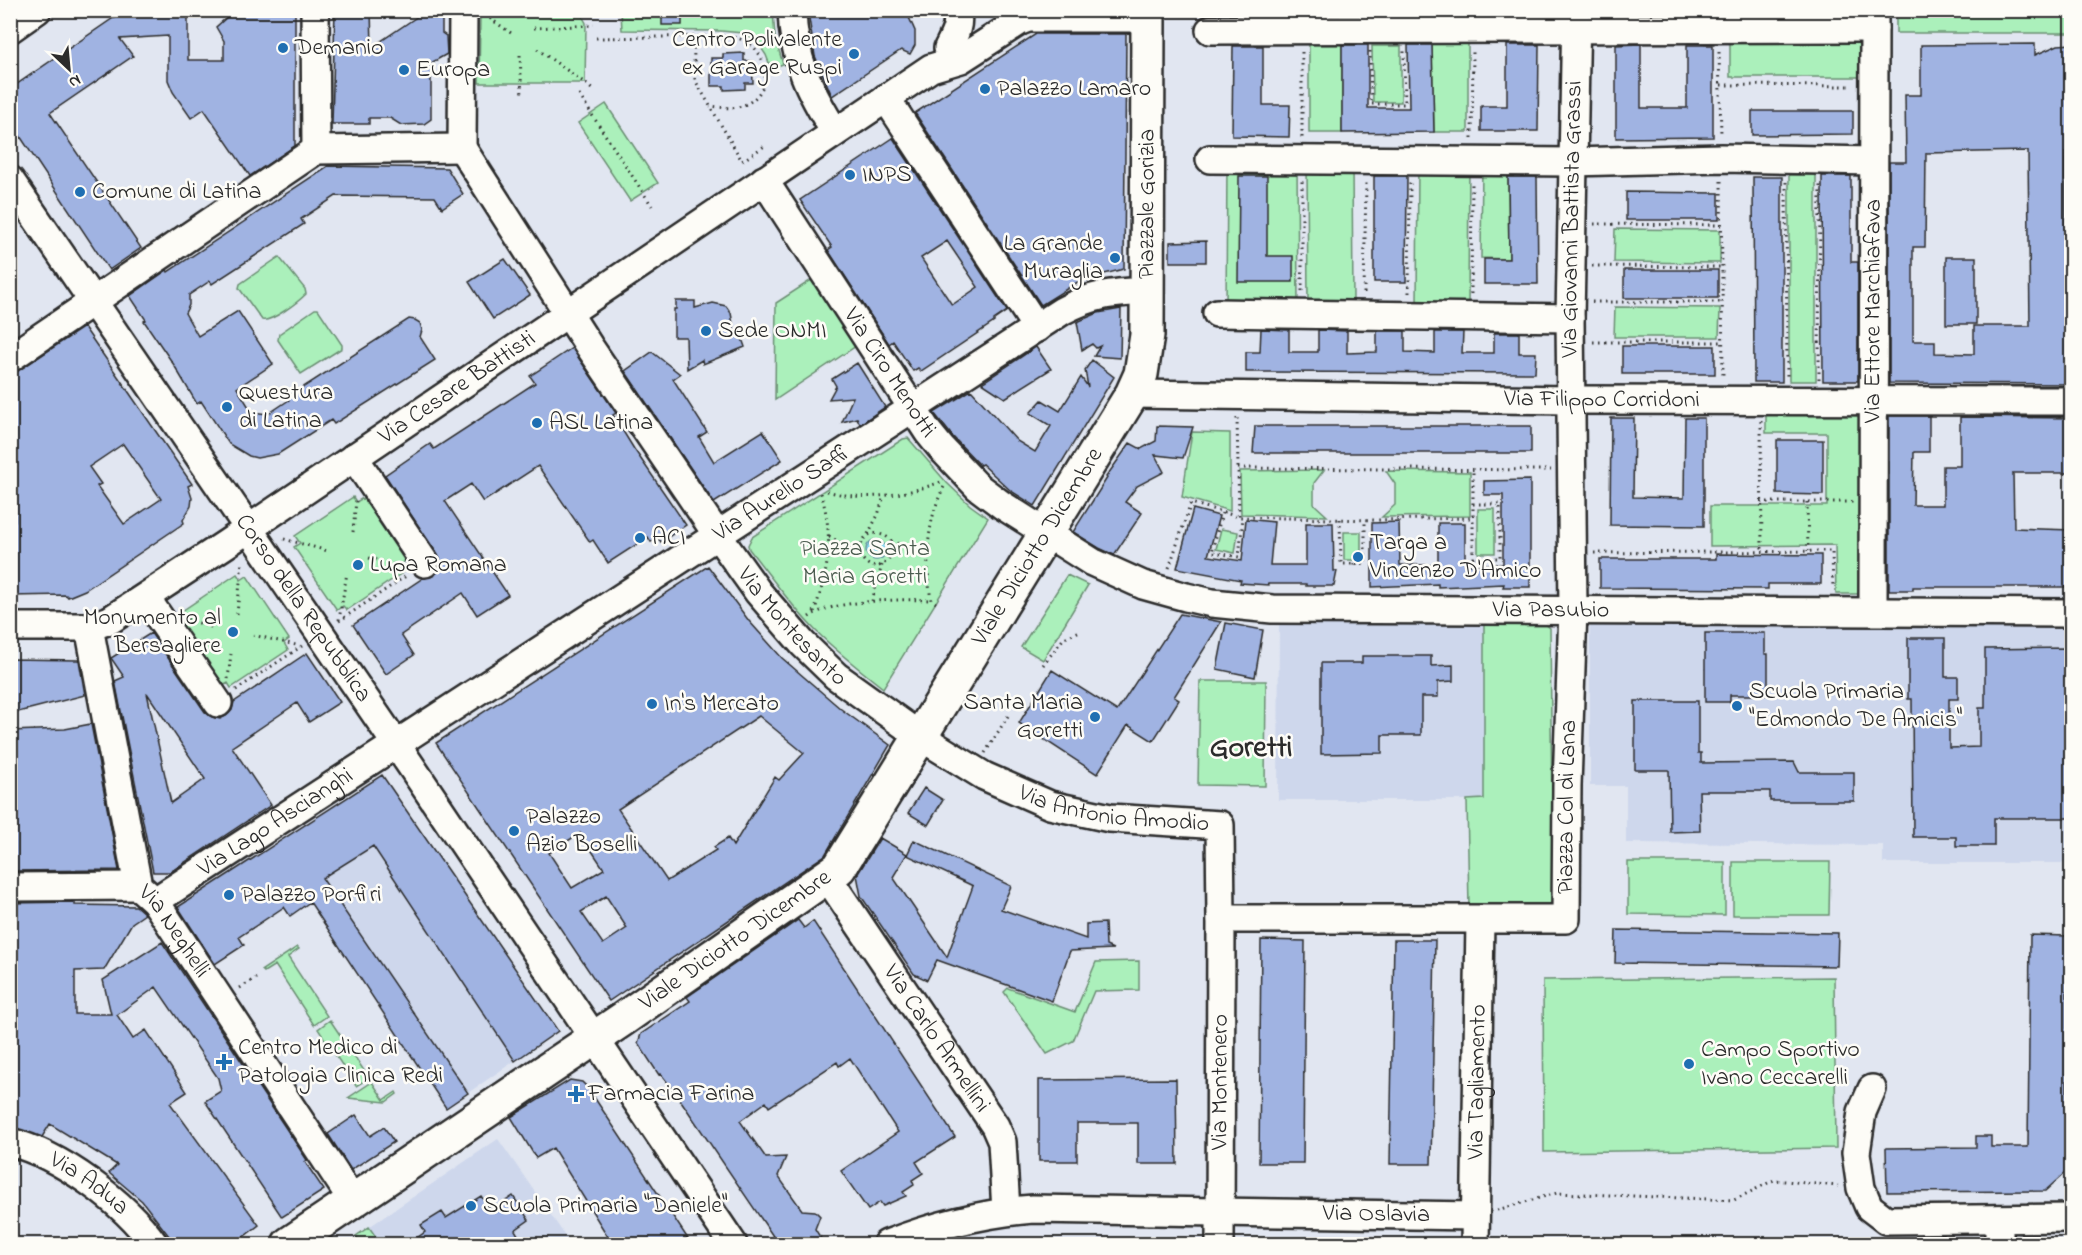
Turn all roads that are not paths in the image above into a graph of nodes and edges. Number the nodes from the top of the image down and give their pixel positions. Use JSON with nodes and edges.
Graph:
{"nodes":[{"id":1,"x":37,"y":10,"type":"edge"},
{"id":2,"x":315,"y":10,"type":"edge"},
{"id":3,"x":792,"y":10,"type":"edge"},
{"id":4,"x":956,"y":10,"type":"edge"},
{"id":5,"x":1004,"y":10,"type":"edge"},
{"id":6,"x":473,"y":12,"type":"edge"},
{"id":7,"x":1148,"y":14,"type":"edge"},
{"id":8,"x":1874,"y":19,"type":"edge"},
{"id":9,"x":1575,"y":20,"type":"edge"},
{"id":10,"x":10,"y":29,"type":"edge"},
{"id":11,"x":1210,"y":30,"type":"dead end"},
{"id":12,"x":939,"y":58,"type":"junction"},
{"id":13,"x":886,"y":98,"type":"junction"},
{"id":14,"x":835,"y":132,"type":"junction"},
{"id":15,"x":462,"y":148,"type":"junction"},
{"id":16,"x":316,"y":150,"type":"junction"},
{"id":17,"x":1210,"y":159,"type":"dead end"},
{"id":18,"x":1873,"y":161,"type":"junction"},
{"id":19,"x":1572,"y":162,"type":"junction"},
{"id":20,"x":14,"y":170,"type":"edge"},
{"id":21,"x":764,"y":180,"type":"junction"},
{"id":22,"x":1146,"y":291,"type":"junction"},
{"id":23,"x":93,"y":303,"type":"junction"},
{"id":24,"x":567,"y":313,"type":"junction"},
{"id":25,"x":1217,"y":313,"type":"dead end"},
{"id":26,"x":1570,"y":320,"type":"junction"},
{"id":27,"x":1037,"y":328,"type":"junction"},
{"id":28,"x":10,"y":358,"type":"edge"},
{"id":29,"x":1132,"y":394,"type":"junction"},
{"id":30,"x":1570,"y":400,"type":"junction"},
{"id":31,"x":1872,"y":400,"type":"junction"},
{"id":32,"x":2072,"y":401,"type":"edge"},
{"id":33,"x":912,"y":409,"type":"junction"},
{"id":34,"x":354,"y":457,"type":"junction"},
{"id":35,"x":248,"y":529,"type":"junction"},
{"id":36,"x":1046,"y":533,"type":"junction"},
{"id":37,"x":717,"y":536,"type":"junction"},
{"id":38,"x":420,"y":567,"type":"road end"},
{"id":39,"x":146,"y":598,"type":"junction"},
{"id":40,"x":1573,"y":609,"type":"junction"},
{"id":41,"x":1873,"y":611,"type":"junction"},
{"id":42,"x":2072,"y":613,"type":"edge"},
{"id":43,"x":10,"y":627,"type":"edge"},
{"id":44,"x":89,"y":627,"type":"junction"},
{"id":45,"x":218,"y":703,"type":"road end"},
{"id":46,"x":921,"y":737,"type":"junction"},
{"id":47,"x":395,"y":744,"type":"junction"},
{"id":48,"x":828,"y":878,"type":"junction"},
{"id":49,"x":10,"y":887,"type":"edge"},
{"id":50,"x":146,"y":894,"type":"junction"},
{"id":51,"x":1221,"y":920,"type":"junction"},
{"id":52,"x":1480,"y":920,"type":"junction"},
{"id":53,"x":595,"y":1038,"type":"junction"},
{"id":54,"x":1872,"y":1089,"type":"dead end"},
{"id":55,"x":10,"y":1142,"type":"edge"},
{"id":56,"x":353,"y":1201,"type":"junction"},
{"id":57,"x":1006,"y":1211,"type":"junction"},
{"id":58,"x":1220,"y":1211,"type":"junction"},
{"id":59,"x":1476,"y":1216,"type":"junction"},
{"id":60,"x":2072,"y":1218,"type":"edge"},
{"id":61,"x":1999,"y":1232,"type":"edge"},
{"id":62,"x":154,"y":1245,"type":"edge"},
{"id":63,"x":289,"y":1245,"type":"edge"},
{"id":64,"x":733,"y":1245,"type":"edge"},
{"id":65,"x":887,"y":1245,"type":"edge"},
{"id":66,"x":1220,"y":1245,"type":"edge"},
{"id":67,"x":1474,"y":1245,"type":"edge"}],
"edges":[{"from":1,"to":10,"type":"street"},
{"from":2,"to":16,"type":"street"},
{"from":3,"to":14,"type":"street"},
{"from":4,"to":12,"type":"street"},
{"from":5,"to":12,"type":"street","name":"Via Cesare Battisti"},
{"from":6,"to":15,"type":"street"},
{"from":7,"to":12,"type":"street"},
{"from":7,"to":22,"type":"main road","name":"Piazzale Gorizia"},
{"from":8,"to":9,"type":"street"},
{"from":8,"to":18,"type":"street","name":"Via Ettore Marchiafava"},
{"from":9,"to":11,"type":"street"},
{"from":9,"to":19,"type":"street","name":"Via Giovanni Battista Grassi"},
{"from":12,"to":13,"type":"street","name":"Via Cesare Battisti"},
{"from":13,"to":14,"type":"street","name":"Via Cesare Battisti"},
{"from":13,"to":27,"type":"street"},
{"from":14,"to":21,"type":"street","name":"Via Cesare Battisti"},
{"from":15,"to":16,"type":"street"},
{"from":15,"to":24,"type":"street","name":"Via Montesanto"},
{"from":16,"to":23,"type":"street"},
{"from":17,"to":19,"type":"street"},
{"from":18,"to":19,"type":"street"},
{"from":18,"to":31,"type":"street","name":"Via Ettore Marchiafava"},
{"from":19,"to":26,"type":"street","name":"Via Giovanni Battista Grassi"},
{"from":20,"to":23,"type":"street","name":"Corso della Repubblica"},
{"from":21,"to":24,"type":"street","name":"Via Cesare Battisti"},
{"from":21,"to":33,"type":"street","name":"Via Ciro Menotti"},
{"from":22,"to":27,"type":"street","name":"Via Aurelio Saffi"},
{"from":22,"to":29,"type":"main road","name":"Piazzale Gorizia"},
{"from":23,"to":28,"type":"street"},
{"from":23,"to":35,"type":"street","name":"Corso della Repubblica"},
{"from":24,"to":34,"type":"street","name":"Via Cesare Battisti"},
{"from":24,"to":37,"type":"street","name":"Via Montesanto"},
{"from":25,"to":26,"type":"street"},
{"from":26,"to":30,"type":"street","name":"Via Giovanni Battista Grassi"},
{"from":27,"to":33,"type":"street","name":"Via Aurelio Saffi"},
{"from":29,"to":30,"type":"street","name":"Via Filippo Corridoni"},
{"from":29,"to":36,"type":"main road","name":"Viale Diciotto Dicembre"},
{"from":30,"to":31,"type":"street","name":"Via Filippo Corridoni"},
{"from":30,"to":40,"type":"street","name":"Via Giovanni Battista Grassi"},
{"from":31,"to":32,"type":"street","name":"Via Filippo Corridoni"},
{"from":31,"to":41,"type":"street","name":"Via Ettore Marchiafava"},
{"from":33,"to":36,"type":"street","name":"Via Ciro Menotti"},
{"from":33,"to":37,"type":"street","name":"Via Aurelio Saffi"},
{"from":34,"to":35,"type":"street","name":"Via Cesare Battisti"},
{"from":34,"to":38,"type":"street"},
{"from":35,"to":39,"type":"street","name":"Via Cesare Battisti"},
{"from":35,"to":47,"type":"street","name":"Corso della Repubblica"},
{"from":36,"to":40,"type":"street","name":"Via Pasubio"},
{"from":36,"to":46,"type":"main road","name":"Viale Diciotto Dicembre"},
{"from":37,"to":46,"type":"street","name":"Via Montesanto"},
{"from":37,"to":47,"type":"street","name":"Via Aurelio Saffi"},
{"from":39,"to":44,"type":"street","name":"Via Cesare Battisti"},
{"from":39,"to":45,"type":"street"},
{"from":40,"to":41,"type":"street","name":"Via Pasubio"},
{"from":40,"to":52,"type":"street","name":"Piazza Col di Lana"},
{"from":41,"to":42,"type":"street","name":"Via Pasubio"},
{"from":43,"to":44,"type":"street","name":"Via Cesare Battisti"},
{"from":44,"to":50,"type":"street","name":"Via Neghelli"},
{"from":46,"to":48,"type":"main road","name":"Viale Diciotto Dicembre"},
{"from":46,"to":51,"type":"street","name":"Via Antonio Amodio"},
{"from":47,"to":50,"type":"street","name":"Via Lago Ascianghi"},
{"from":47,"to":53,"type":"street","name":"Corso della Repubblica"},
{"from":48,"to":53,"type":"main road","name":"Viale Diciotto Dicembre"},
{"from":48,"to":57,"type":"street","name":"Via Carlo Armellini"},
{"from":49,"to":50,"type":"street"},
{"from":50,"to":56,"type":"street","name":"Via Neghelli"},
{"from":51,"to":52,"type":"street"},
{"from":51,"to":58,"type":"street","name":"Via Montenero"},
{"from":52,"to":59,"type":"street","name":"Via Tagliamento"},
{"from":53,"to":56,"type":"main road","name":"Viale Diciotto Dicembre"},
{"from":53,"to":64,"type":"street","name":"Corso della Repubblica"},
{"from":54,"to":61,"type":"street"},
{"from":55,"to":62,"type":"street","name":"Via Adua"},
{"from":56,"to":63,"type":"main road","name":"Viale Diciotto Dicembre"},
{"from":57,"to":58,"type":"street","name":"Via Oslavia"},
{"from":57,"to":65,"type":"street","name":"Via Oslavia"},
{"from":58,"to":59,"type":"street","name":"Via Oslavia"},
{"from":58,"to":66,"type":"street","name":"Via Montenero"},
{"from":59,"to":67,"type":"street","name":"Via Tagliamento"},
{"from":60,"to":61,"type":"street"}]}
